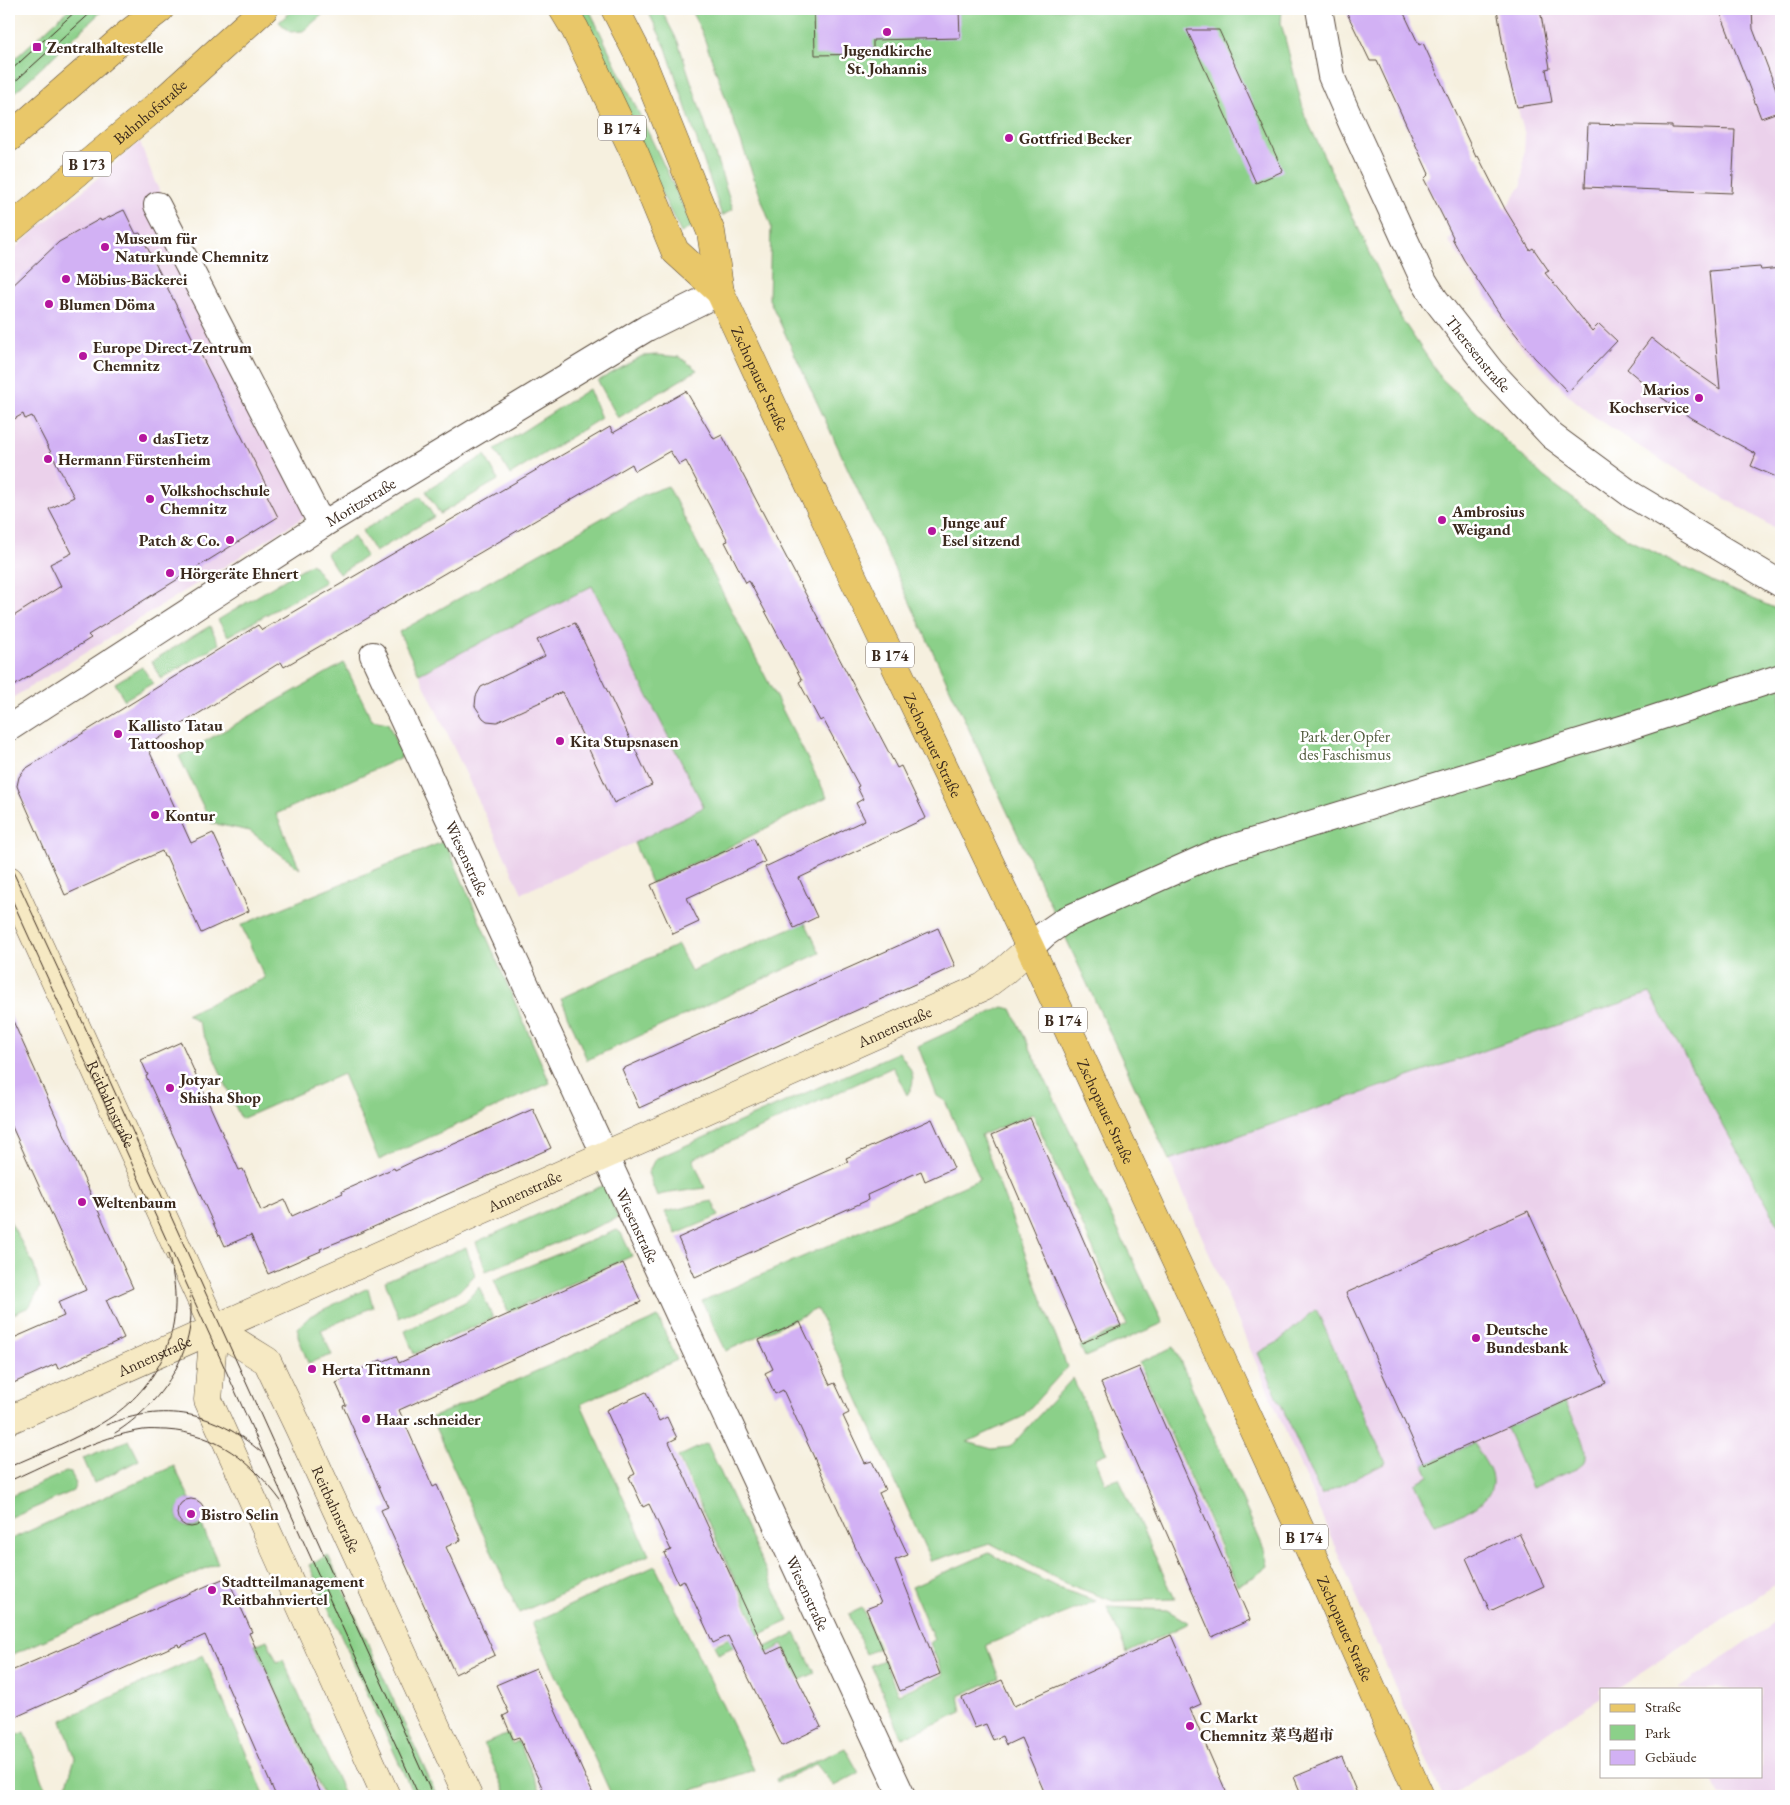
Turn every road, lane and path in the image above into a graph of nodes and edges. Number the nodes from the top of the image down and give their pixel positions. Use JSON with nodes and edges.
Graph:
{"nodes":[{"id":1,"x":160,"y":9,"type":"edge"},
{"id":2,"x":264,"y":9,"type":"edge"},
{"id":3,"x":563,"y":9,"type":"edge"},
{"id":4,"x":615,"y":9,"type":"edge"},
{"id":5,"x":1320,"y":9,"type":"edge"},
{"id":6,"x":9,"y":138,"type":"edge"},
{"id":7,"x":157,"y":205,"type":"dead end"},
{"id":8,"x":9,"y":230,"type":"edge"},
{"id":9,"x":720,"y":292,"type":"junction"},
{"id":10,"x":322,"y":525,"type":"junction"},
{"id":11,"x":1781,"y":584,"type":"edge"},
{"id":12,"x":373,"y":655,"type":"dead end"},
{"id":13,"x":1781,"y":677,"type":"edge"},
{"id":14,"x":9,"y":728,"type":"edge"},
{"id":15,"x":9,"y":880,"type":"edge"},
{"id":16,"x":1030,"y":948,"type":"junction"},
{"id":17,"x":604,"y":1155,"type":"junction"},
{"id":18,"x":214,"y":1328,"type":"junction"},
{"id":19,"x":9,"y":1420,"type":"edge"},
{"id":20,"x":386,"y":1796,"type":"edge"},
{"id":21,"x":468,"y":1796,"type":"edge"},
{"id":22,"x":902,"y":1796,"type":"edge"},
{"id":23,"x":1420,"y":1796,"type":"edge"}],
"edges":[{"from":1,"to":6,"type":"main road"},
{"from":2,"to":8,"type":"main road","name":"Bahnhofstraße","number":"B 173"},
{"from":3,"to":9,"type":"main road","name":"Zschopauer Straße","number":"B 174"},
{"from":4,"to":9,"type":"main road","name":"Zschopauer Straße","number":"B 174"},
{"from":5,"to":11,"type":"street","name":"Theresenstraße"},
{"from":7,"to":10,"type":"street"},
{"from":9,"to":10,"type":"street","name":"Moritzstraße"},
{"from":9,"to":16,"type":"main road","name":"Zschopauer Straße","number":"B 174"},
{"from":10,"to":14,"type":"street","name":"Moritzstraße"},
{"from":12,"to":17,"type":"street","name":"Wiesenstraße"},
{"from":13,"to":16,"type":"street"},
{"from":15,"to":18,"type":"street","name":"Reitbahnstraße"},
{"from":16,"to":17,"type":"street","name":"Annenstraße"},
{"from":16,"to":23,"type":"main road","name":"Zschopauer Straße","number":"B 174"},
{"from":17,"to":18,"type":"street","name":"Annenstraße"},
{"from":17,"to":22,"type":"street","name":"Wiesenstraße"},
{"from":18,"to":19,"type":"street","name":"Annenstraße"},
{"from":18,"to":20,"type":"street","name":"Reitbahnstraße"},
{"from":18,"to":21,"type":"street","name":"Reitbahnstraße"}]}
